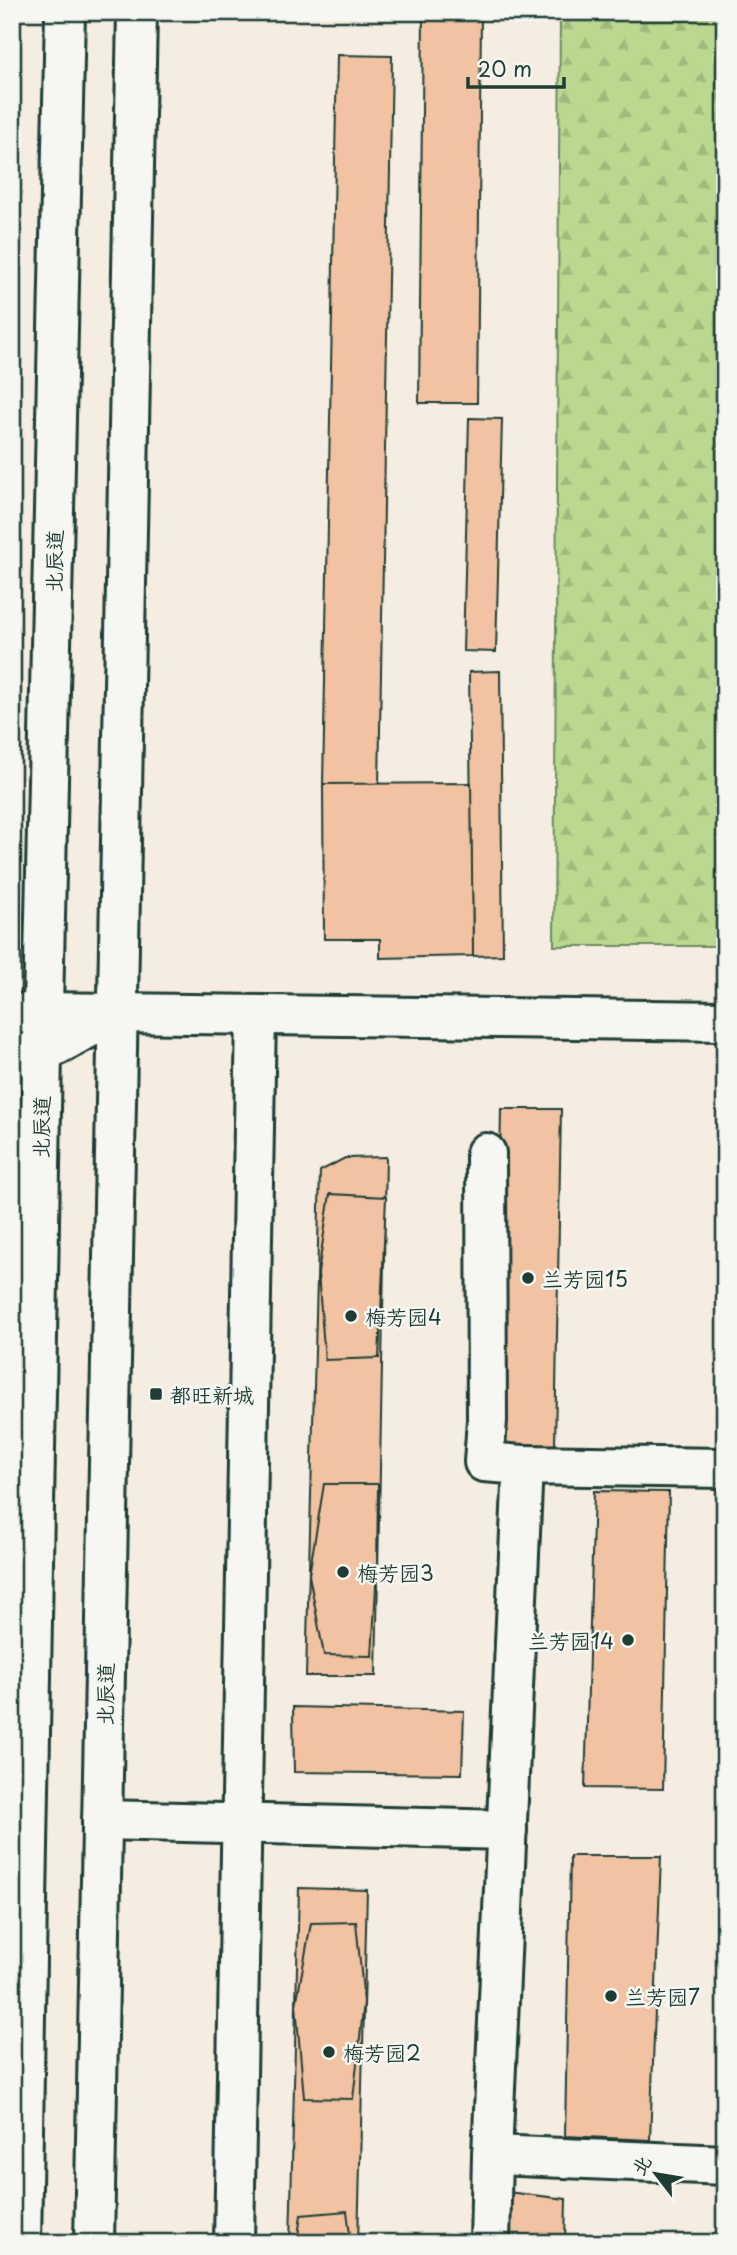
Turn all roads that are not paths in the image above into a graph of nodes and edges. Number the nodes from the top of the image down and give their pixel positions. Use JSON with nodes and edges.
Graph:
{"nodes":[{"id":1,"x":65,"y":12,"type":"edge"},
{"id":2,"x":137,"y":12,"type":"edge"},
{"id":3,"x":27,"y":1013,"type":"edge"},
{"id":4,"x":118,"y":1013,"type":"junction"},
{"id":5,"x":256,"y":1015,"type":"junction"},
{"id":6,"x":725,"y":1021,"type":"edge"},
{"id":7,"x":27,"y":1054,"type":"edge"},
{"id":8,"x":486,"y":1153,"type":"dead end"},
{"id":9,"x":523,"y":1465,"type":"junction"},
{"id":10,"x":725,"y":1468,"type":"edge"},
{"id":11,"x":102,"y":1820,"type":"junction"},
{"id":12,"x":240,"y":1824,"type":"junction"},
{"id":13,"x":507,"y":1830,"type":"junction"},
{"id":14,"x":492,"y":2155,"type":"junction"},
{"id":15,"x":725,"y":2165,"type":"edge"},
{"id":16,"x":21,"y":2243,"type":"edge"},
{"id":17,"x":94,"y":2243,"type":"edge"},
{"id":18,"x":234,"y":2243,"type":"edge"},
{"id":19,"x":490,"y":2243,"type":"edge"}],
"edges":[{"from":1,"to":3,"type":"main road","name":"北辰道"},
{"from":2,"to":4,"type":"main road","name":"北辰道"},
{"from":3,"to":4,"type":"main road"},
{"from":3,"to":7,"type":"main road","name":"北辰道"},
{"from":4,"to":5,"type":"main road"},
{"from":4,"to":7,"type":"main road"},
{"from":4,"to":11,"type":"main road","name":"北辰道"},
{"from":5,"to":6,"type":"main road"},
{"from":5,"to":12,"type":"main road"},
{"from":7,"to":16,"type":"main road","name":"北辰道"},
{"from":8,"to":9,"type":"main road"},
{"from":9,"to":10,"type":"main road"},
{"from":9,"to":13,"type":"main road"},
{"from":11,"to":12,"type":"main road"},
{"from":11,"to":17,"type":"main road","name":"北辰道"},
{"from":12,"to":13,"type":"main road"},
{"from":12,"to":18,"type":"main road"},
{"from":13,"to":14,"type":"main road"},
{"from":14,"to":15,"type":"main road"},
{"from":14,"to":19,"type":"main road"}]}
